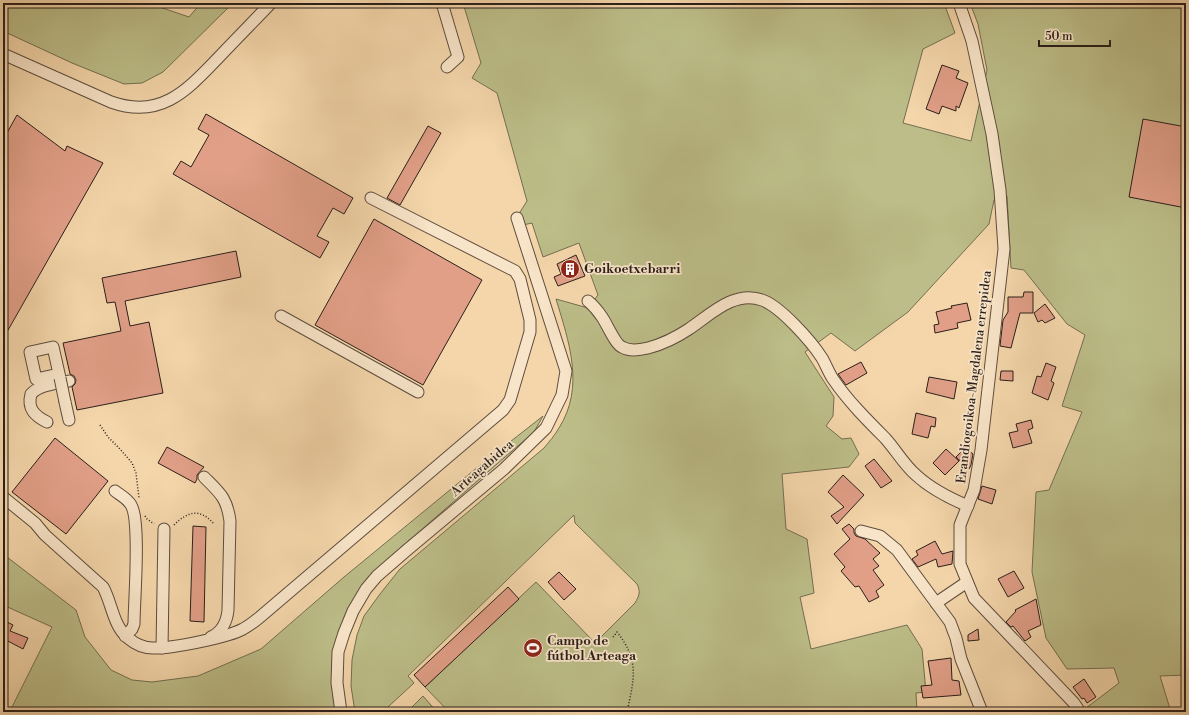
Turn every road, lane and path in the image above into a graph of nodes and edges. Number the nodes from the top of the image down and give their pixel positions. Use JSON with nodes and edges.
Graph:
{"nodes":[{"id":1,"x":271,"y":3,"type":"edge"},
{"id":2,"x":442,"y":3,"type":"edge"},
{"id":3,"x":959,"y":3,"type":"edge"},
{"id":4,"x":3,"y":54,"type":"edge"},
{"id":5,"x":447,"y":67,"type":"dead end"},
{"id":6,"x":371,"y":198,"type":"dead end"},
{"id":7,"x":517,"y":218,"type":"dead end"},
{"id":8,"x":588,"y":301,"type":"dead end"},
{"id":9,"x":281,"y":316,"type":"dead end"},
{"id":10,"x":418,"y":392,"type":"dead end"},
{"id":11,"x":69,"y":420,"type":"dead end"},
{"id":12,"x":47,"y":422,"type":"dead end"},
{"id":13,"x":100,"y":425,"type":"dead end"},
{"id":14,"x":204,"y":477,"type":"dead end"},
{"id":15,"x":115,"y":491,"type":"dead end"},
{"id":16,"x":3,"y":497,"type":"edge"},
{"id":17,"x":139,"y":500,"type":"dead end"},
{"id":18,"x":968,"y":506,"type":"junction"},
{"id":19,"x":143,"y":512,"type":"dead end"},
{"id":20,"x":214,"y":524,"type":"dead end"},
{"id":21,"x":164,"y":529,"type":"junction"},
{"id":22,"x":862,"y":531,"type":"dead end"},
{"id":23,"x":967,"y":582,"type":"junction"},
{"id":24,"x":936,"y":603,"type":"junction"},
{"id":25,"x":125,"y":636,"type":"junction"},
{"id":26,"x":613,"y":637,"type":"dead end"},
{"id":27,"x":203,"y":640,"type":"junction"},
{"id":28,"x":162,"y":648,"type":"junction"},
{"id":29,"x":341,"y":712,"type":"edge"},
{"id":30,"x":627,"y":712,"type":"edge"},
{"id":31,"x":982,"y":712,"type":"edge"},
{"id":32,"x":1080,"y":712,"type":"edge"}],
"edges":[{"from":1,"to":4,"type":"street"},
{"from":2,"to":5,"type":"street"},
{"from":3,"to":18,"type":"street","name":"Erandiogoikoa-Magdalena errepidea"},
{"from":6,"to":27,"type":"street"},
{"from":7,"to":29,"type":"street","name":"Arteagabidea"},
{"from":8,"to":18,"type":"street"},
{"from":9,"to":10,"type":"street"},
{"from":11,"to":12,"type":"street","bridge":true},
{"from":13,"to":17,"type":"path"},
{"from":14,"to":27,"type":"street"},
{"from":15,"to":25,"type":"street"},
{"from":16,"to":25,"type":"street"},
{"from":18,"to":23,"type":"street","name":"Erandiogoikoa-Magdalena errepidea"},
{"from":19,"to":21,"type":"path"},
{"from":20,"to":21,"type":"path"},
{"from":21,"to":28,"type":"street"},
{"from":22,"to":24,"type":"street"},
{"from":23,"to":24,"type":"street"},
{"from":23,"to":32,"type":"street","name":"Erandiogoikoa-Magdalena errepidea"},
{"from":24,"to":31,"type":"street"},
{"from":25,"to":28,"type":"street"},
{"from":26,"to":30,"type":"path"},
{"from":27,"to":28,"type":"street"}]}
